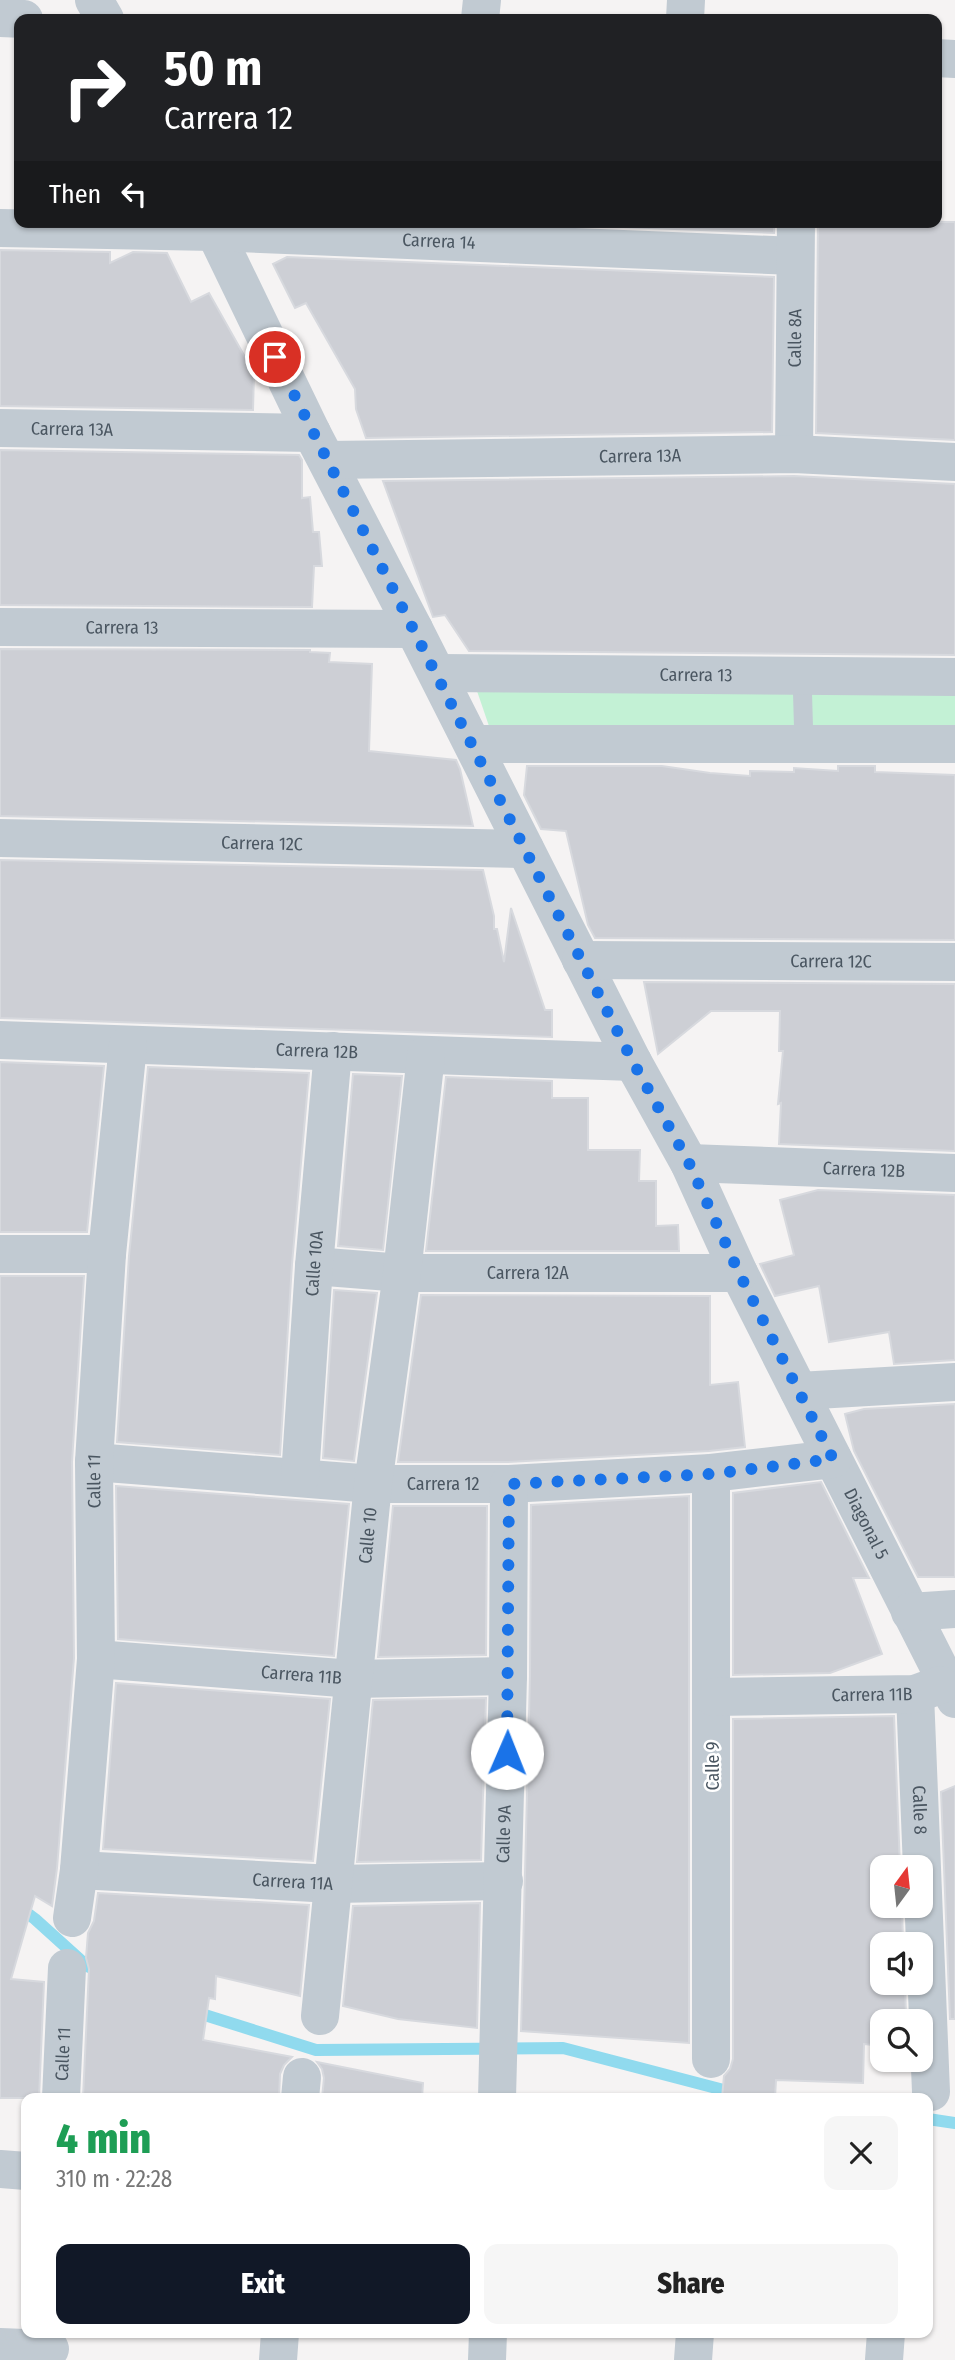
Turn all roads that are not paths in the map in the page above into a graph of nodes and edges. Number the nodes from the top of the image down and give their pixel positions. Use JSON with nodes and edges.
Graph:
{"nodes":[{"id":1,"x":212,"y":228,"type":"edge"},
{"id":2,"x":264,"y":228,"type":"edge"},
{"id":3,"x":470,"y":232,"type":"edge"},
{"id":4,"x":678,"y":237,"type":"edge"},
{"id":5,"x":796,"y":239,"type":"edge"},
{"id":6,"x":0,"y":428,"type":"edge"},
{"id":7,"x":319,"y":446,"type":"junction"},
{"id":8,"x":794,"y":454,"type":"junction"},
{"id":9,"x":955,"y":462,"type":"edge"},
{"id":10,"x":0,"y":627,"type":"edge"},
{"id":11,"x":414,"y":629,"type":"junction"},
{"id":12,"x":437,"y":673,"type":"junction"},
{"id":13,"x":802,"y":676,"type":"junction"},
{"id":14,"x":955,"y":677,"type":"edge"},
{"id":15,"x":472,"y":744,"type":"junction"},
{"id":16,"x":804,"y":744,"type":"junction"},
{"id":17,"x":955,"y":744,"type":"edge"},
{"id":18,"x":0,"y":838,"type":"edge"},
{"id":19,"x":525,"y":849,"type":"junction"},
{"id":20,"x":581,"y":960,"type":"junction"},
{"id":21,"x":955,"y":962,"type":"edge"},
{"id":22,"x":0,"y":1041,"type":"edge"},
{"id":23,"x":128,"y":1045,"type":"junction"},
{"id":24,"x":333,"y":1051,"type":"junction"},
{"id":25,"x":426,"y":1055,"type":"junction"},
{"id":26,"x":633,"y":1062,"type":"junction"},
{"id":27,"x":689,"y":1163,"type":"junction"},
{"id":28,"x":955,"y":1173,"type":"edge"},
{"id":29,"x":107,"y":1254,"type":"junction"},
{"id":30,"x":0,"y":1255,"type":"edge"},
{"id":31,"x":314,"y":1266,"type":"junction"},
{"id":32,"x":401,"y":1273,"type":"junction"},
{"id":33,"x":739,"y":1273,"type":"junction"},
{"id":34,"x":955,"y":1382,"type":"edge"},
{"id":35,"x":799,"y":1391,"type":"junction"},
{"id":36,"x":833,"y":1459,"type":"junction"},
{"id":37,"x":94,"y":1462,"type":"junction"},
{"id":38,"x":711,"y":1474,"type":"junction"},
{"id":39,"x":300,"y":1477,"type":"junction"},
{"id":40,"x":373,"y":1484,"type":"junction"},
{"id":41,"x":509,"y":1484,"type":"junction"},
{"id":42,"x":955,"y":1609,"type":"edge"},
{"id":43,"x":910,"y":1612,"type":"junction"},
{"id":44,"x":96,"y":1659,"type":"junction"},
{"id":45,"x":508,"y":1676,"type":"junction"},
{"id":46,"x":353,"y":1679,"type":"junction"},
{"id":47,"x":939,"y":1692,"type":"edge"},
{"id":48,"x":713,"y":1697,"type":"junction"},
{"id":49,"x":79,"y":1870,"type":"junction"},
{"id":50,"x":504,"y":1881,"type":"junction"},
{"id":51,"x":332,"y":1884,"type":"junction"},
{"id":52,"x":72,"y":1918,"type":"dead end"},
{"id":53,"x":67,"y":1968,"type":"dead end"},
{"id":54,"x":320,"y":2016,"type":"dead end"},
{"id":55,"x":711,"y":2059,"type":"dead end"},
{"id":56,"x":497,"y":2084,"type":"edge"},
{"id":57,"x":930,"y":2092,"type":"dead end"},
{"id":58,"x":61,"y":2093,"type":"edge"},
{"id":59,"x":0,"y":2169,"type":"edge"},
{"id":60,"x":21,"y":2171,"type":"edge"},
{"id":61,"x":280,"y":2338,"type":"edge"},
{"id":62,"x":488,"y":2338,"type":"edge"},
{"id":63,"x":695,"y":2338,"type":"edge"},
{"id":64,"x":886,"y":2338,"type":"edge"},
{"id":65,"x":0,"y":2347,"type":"edge"},
{"id":66,"x":50,"y":2347,"type":"edge"},
{"id":67,"x":278,"y":2360,"type":"edge"},
{"id":68,"x":487,"y":2360,"type":"edge"},
{"id":69,"x":694,"y":2360,"type":"edge"},
{"id":70,"x":884,"y":2360,"type":"edge"}],
"edges":[{"from":1,"to":7,"type":"street","name":"Diagonal 5"},
{"from":2,"to":3,"type":"street","name":"Carrera 14"},
{"from":3,"to":4,"type":"street","name":"Carrera 14"},
{"from":4,"to":5,"type":"street","name":"Carrera 14"},
{"from":5,"to":8,"type":"street","name":"Calle 8A"},
{"from":6,"to":7,"type":"street","name":"Carrera 13A"},
{"from":7,"to":8,"type":"street","name":"Carrera 13A"},
{"from":7,"to":11,"type":"street","name":"Diagonal 5"},
{"from":8,"to":9,"type":"street","name":"Carrera 13A"},
{"from":10,"to":11,"type":"street","name":"Carrera 13"},
{"from":11,"to":12,"type":"street","name":"Diagonal 5"},
{"from":12,"to":13,"type":"street","name":"Carrera 13"},
{"from":12,"to":15,"type":"street","name":"Diagonal 5"},
{"from":13,"to":14,"type":"street","name":"Carrera 13"},
{"from":13,"to":16,"type":"lane"},
{"from":15,"to":16,"type":"street"},
{"from":15,"to":19,"type":"street","name":"Diagonal 5"},
{"from":16,"to":17,"type":"street"},
{"from":18,"to":19,"type":"street","name":"Carrera 12C"},
{"from":19,"to":20,"type":"street","name":"Diagonal 5"},
{"from":20,"to":21,"type":"street","name":"Carrera 12C"},
{"from":20,"to":26,"type":"street","name":"Diagonal 5"},
{"from":22,"to":23,"type":"street","name":"Carrera 12B"},
{"from":23,"to":24,"type":"street","name":"Carrera 12B"},
{"from":23,"to":29,"type":"street","name":"Calle 11"},
{"from":24,"to":25,"type":"street","name":"Carrera 12B"},
{"from":24,"to":31,"type":"street","name":"Calle 10A"},
{"from":25,"to":26,"type":"street","name":"Carrera 12B"},
{"from":25,"to":32,"type":"street","name":"Calle 10"},
{"from":26,"to":27,"type":"street","name":"Diagonal 5"},
{"from":27,"to":28,"type":"street","name":"Carrera 12B"},
{"from":27,"to":33,"type":"street","name":"Diagonal 5"},
{"from":29,"to":30,"type":"street"},
{"from":29,"to":37,"type":"street","name":"Calle 11"},
{"from":31,"to":32,"type":"street","name":"Carrera 12A"},
{"from":31,"to":39,"type":"street","name":"Calle 10A"},
{"from":32,"to":33,"type":"street","name":"Carrera 12A"},
{"from":32,"to":40,"type":"street","name":"Calle 10"},
{"from":33,"to":35,"type":"street","name":"Diagonal 5"},
{"from":34,"to":35,"type":"street"},
{"from":35,"to":36,"type":"street","name":"Diagonal 5"},
{"from":36,"to":38,"type":"street","name":"Carrera 12"},
{"from":36,"to":43,"type":"street","name":"Diagonal 5"},
{"from":37,"to":39,"type":"street","name":"Carrera 12"},
{"from":37,"to":44,"type":"street","name":"Calle 11"},
{"from":38,"to":41,"type":"street","name":"Carrera 12"},
{"from":38,"to":48,"type":"street","name":"Calle 9"},
{"from":39,"to":40,"type":"street","name":"Carrera 12"},
{"from":40,"to":41,"type":"street","name":"Carrera 12"},
{"from":40,"to":46,"type":"street","name":"Calle 10"},
{"from":41,"to":45,"type":"street","name":"Calle 9A"},
{"from":42,"to":43,"type":"street"},
{"from":43,"to":47,"type":"street","name":"Diagonal 5"},
{"from":44,"to":46,"type":"street","name":"Carrera 11B"},
{"from":44,"to":49,"type":"street","name":"Calle 11"},
{"from":45,"to":46,"type":"street","name":"Carrera 11B"},
{"from":45,"to":50,"type":"street","name":"Calle 9A"},
{"from":46,"to":51,"type":"street","name":"Calle 10"},
{"from":47,"to":48,"type":"street","name":"Carrera 11B"},
{"from":47,"to":57,"type":"street","name":"Calle 8"},
{"from":48,"to":55,"type":"street","name":"Calle 9"},
{"from":49,"to":51,"type":"street","name":"Carrera 11A"},
{"from":49,"to":52,"type":"street","name":"Calle 11"},
{"from":50,"to":51,"type":"street","name":"Carrera 11A"},
{"from":50,"to":56,"type":"street","name":"Calle 9A"},
{"from":51,"to":54,"type":"street","name":"Calle 10"},
{"from":53,"to":58,"type":"street","name":"Calle 11"},
{"from":59,"to":60,"type":"street"},
{"from":61,"to":67,"type":"street"},
{"from":62,"to":68,"type":"street"},
{"from":63,"to":69,"type":"street"},
{"from":64,"to":70,"type":"street"},
{"from":65,"to":66,"type":"street"}]}
